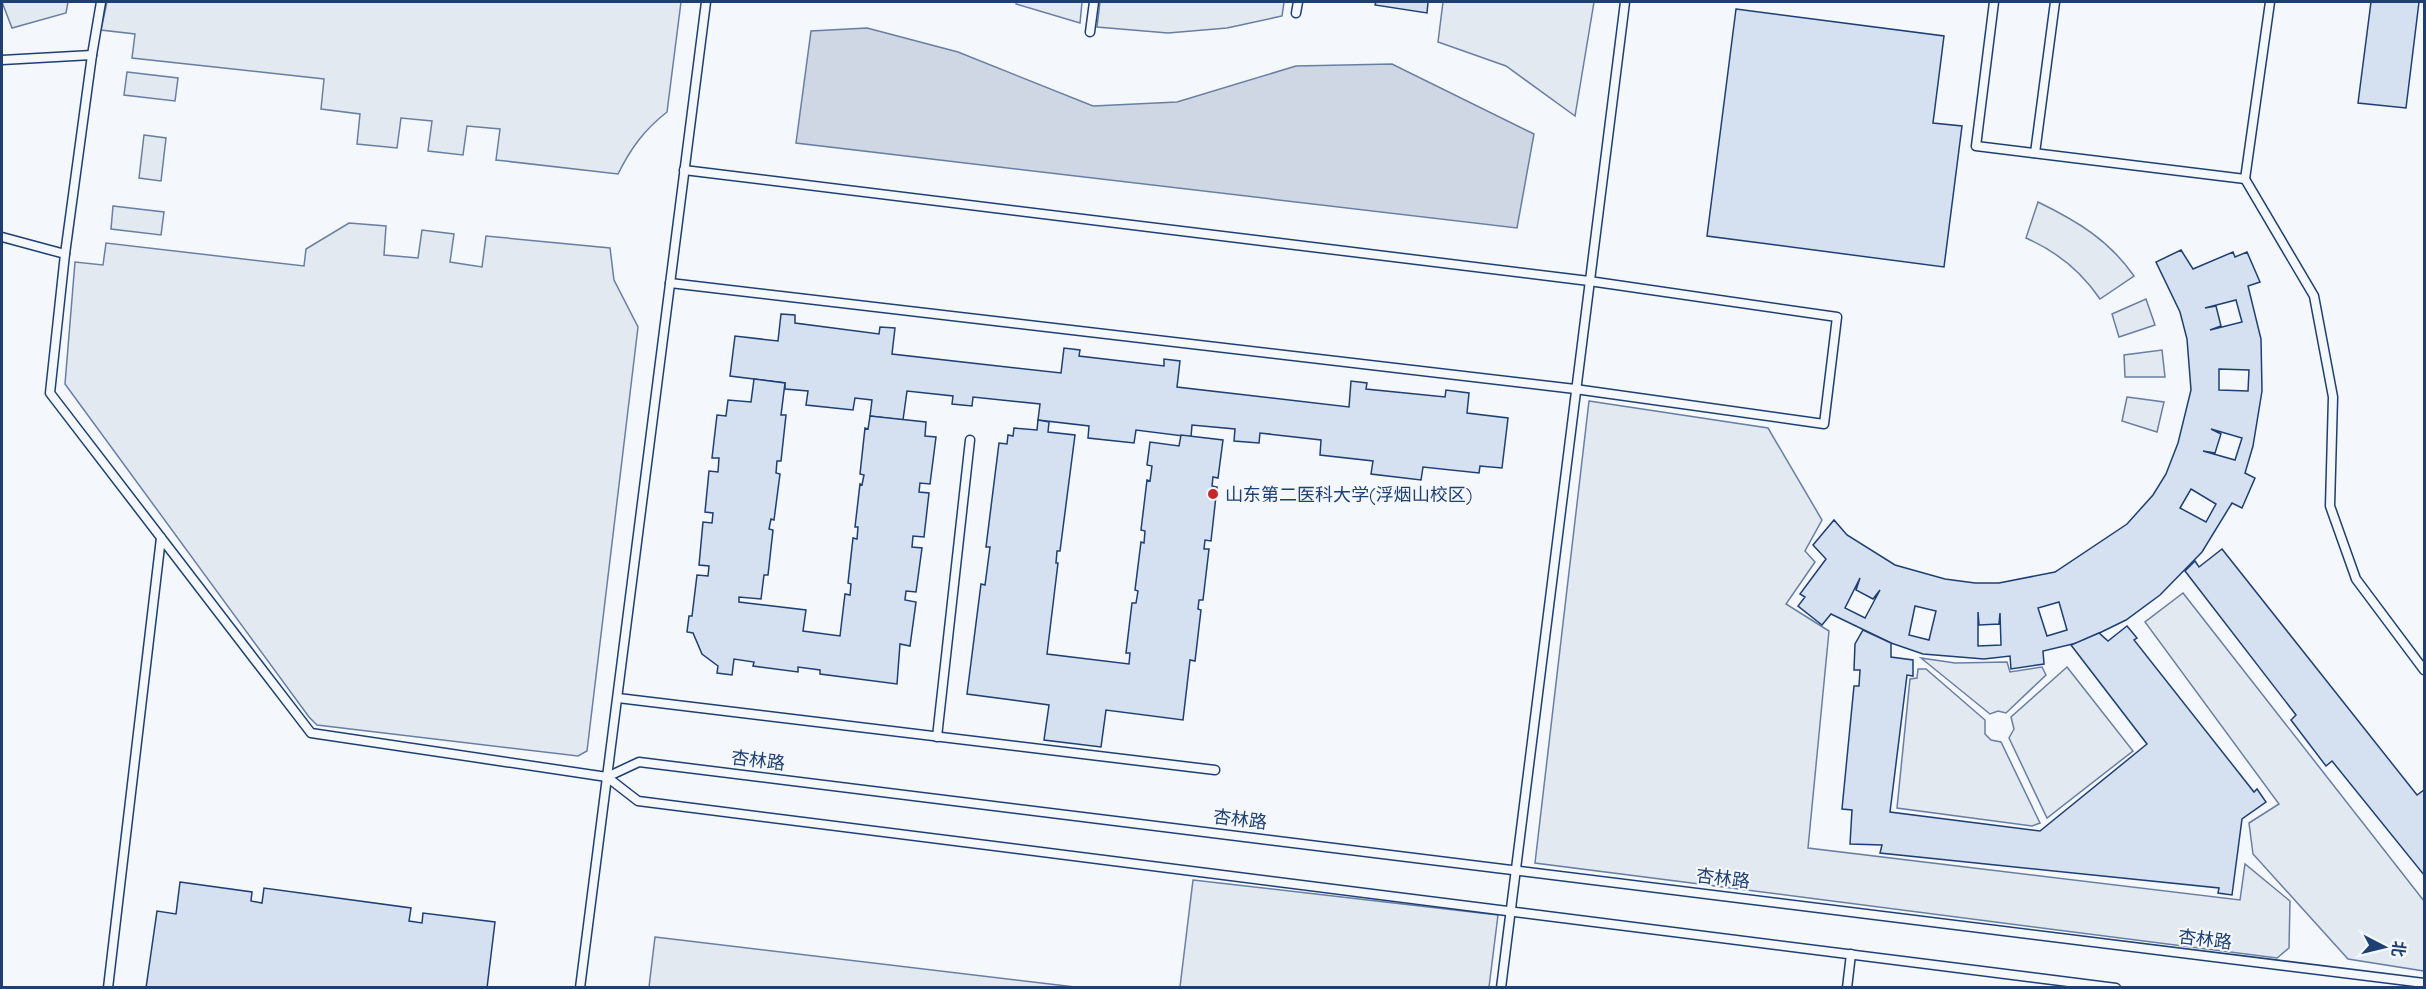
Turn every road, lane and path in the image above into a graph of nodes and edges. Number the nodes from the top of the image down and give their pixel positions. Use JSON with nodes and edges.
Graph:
{"nodes":[{"id":1,"x":101,"y":2,"type":"edge"},
{"id":2,"x":705,"y":2,"type":"edge"},
{"id":3,"x":1094,"y":2,"type":"edge"},
{"id":4,"x":1298,"y":2,"type":"edge"},
{"id":5,"x":1625,"y":2,"type":"edge"},
{"id":6,"x":1994,"y":2,"type":"edge"},
{"id":7,"x":2055,"y":2,"type":"edge"},
{"id":8,"x":2270,"y":2,"type":"edge"},
{"id":9,"x":1296,"y":13,"type":"dead end"},
{"id":10,"x":1090,"y":32,"type":"dead end"},
{"id":11,"x":92,"y":55,"type":"junction"},
{"id":12,"x":2,"y":60,"type":"edge"},
{"id":13,"x":2035,"y":153,"type":"junction"},
{"id":14,"x":684,"y":170,"type":"junction"},
{"id":15,"x":2246,"y":179,"type":"junction"},
{"id":16,"x":2,"y":237,"type":"edge"},
{"id":17,"x":65,"y":254,"type":"junction"},
{"id":18,"x":1589,"y":281,"type":"junction"},
{"id":19,"x":670,"y":283,"type":"junction"},
{"id":20,"x":1575,"y":389,"type":"junction"},
{"id":21,"x":970,"y":440,"type":"dead end"},
{"id":22,"x":161,"y":538,"type":"junction"},
{"id":23,"x":2424,"y":670,"type":"edge"},
{"id":24,"x":618,"y":698,"type":"junction"},
{"id":25,"x":937,"y":737,"type":"junction"},
{"id":26,"x":1215,"y":770,"type":"dead end"},
{"id":27,"x":607,"y":777,"type":"junction"},
{"id":28,"x":1516,"y":869,"type":"junction"},
{"id":29,"x":1511,"y":911,"type":"junction"},
{"id":30,"x":1851,"y":954,"type":"junction"},
{"id":31,"x":2424,"y":983,"type":"edge"},
{"id":32,"x":108,"y":987,"type":"edge"},
{"id":33,"x":580,"y":987,"type":"edge"},
{"id":34,"x":1502,"y":987,"type":"edge"},
{"id":35,"x":1847,"y":987,"type":"edge"},
{"id":36,"x":2116,"y":987,"type":"edge"}],
"edges":[{"from":1,"to":11,"type":"lane"},
{"from":2,"to":14,"type":"lane"},
{"from":3,"to":10,"type":"lane"},
{"from":4,"to":9,"type":"lane"},
{"from":5,"to":18,"type":"lane"},
{"from":6,"to":13,"type":"lane"},
{"from":7,"to":13,"type":"lane"},
{"from":8,"to":15,"type":"lane"},
{"from":11,"to":12,"type":"lane"},
{"from":11,"to":17,"type":"lane"},
{"from":13,"to":15,"type":"lane"},
{"from":14,"to":18,"type":"lane"},
{"from":14,"to":19,"type":"lane"},
{"from":15,"to":23,"type":"lane"},
{"from":16,"to":17,"type":"lane"},
{"from":17,"to":22,"type":"lane"},
{"from":18,"to":20,"type":"lane"},
{"from":18,"to":20,"type":"lane"},
{"from":19,"to":20,"type":"lane"},
{"from":19,"to":24,"type":"lane"},
{"from":20,"to":28,"type":"lane"},
{"from":21,"to":25,"type":"lane"},
{"from":22,"to":27,"type":"lane"},
{"from":22,"to":32,"type":"lane"},
{"from":24,"to":25,"type":"lane"},
{"from":24,"to":27,"type":"lane"},
{"from":25,"to":26,"type":"lane"},
{"from":27,"to":28,"type":"lane","name":"杏林路"},
{"from":27,"to":29,"type":"lane"},
{"from":27,"to":33,"type":"lane"},
{"from":28,"to":29,"type":"lane"},
{"from":28,"to":31,"type":"lane","name":"杏林路"},
{"from":29,"to":30,"type":"lane"},
{"from":29,"to":34,"type":"lane"},
{"from":30,"to":35,"type":"lane"},
{"from":30,"to":36,"type":"lane"}]}
